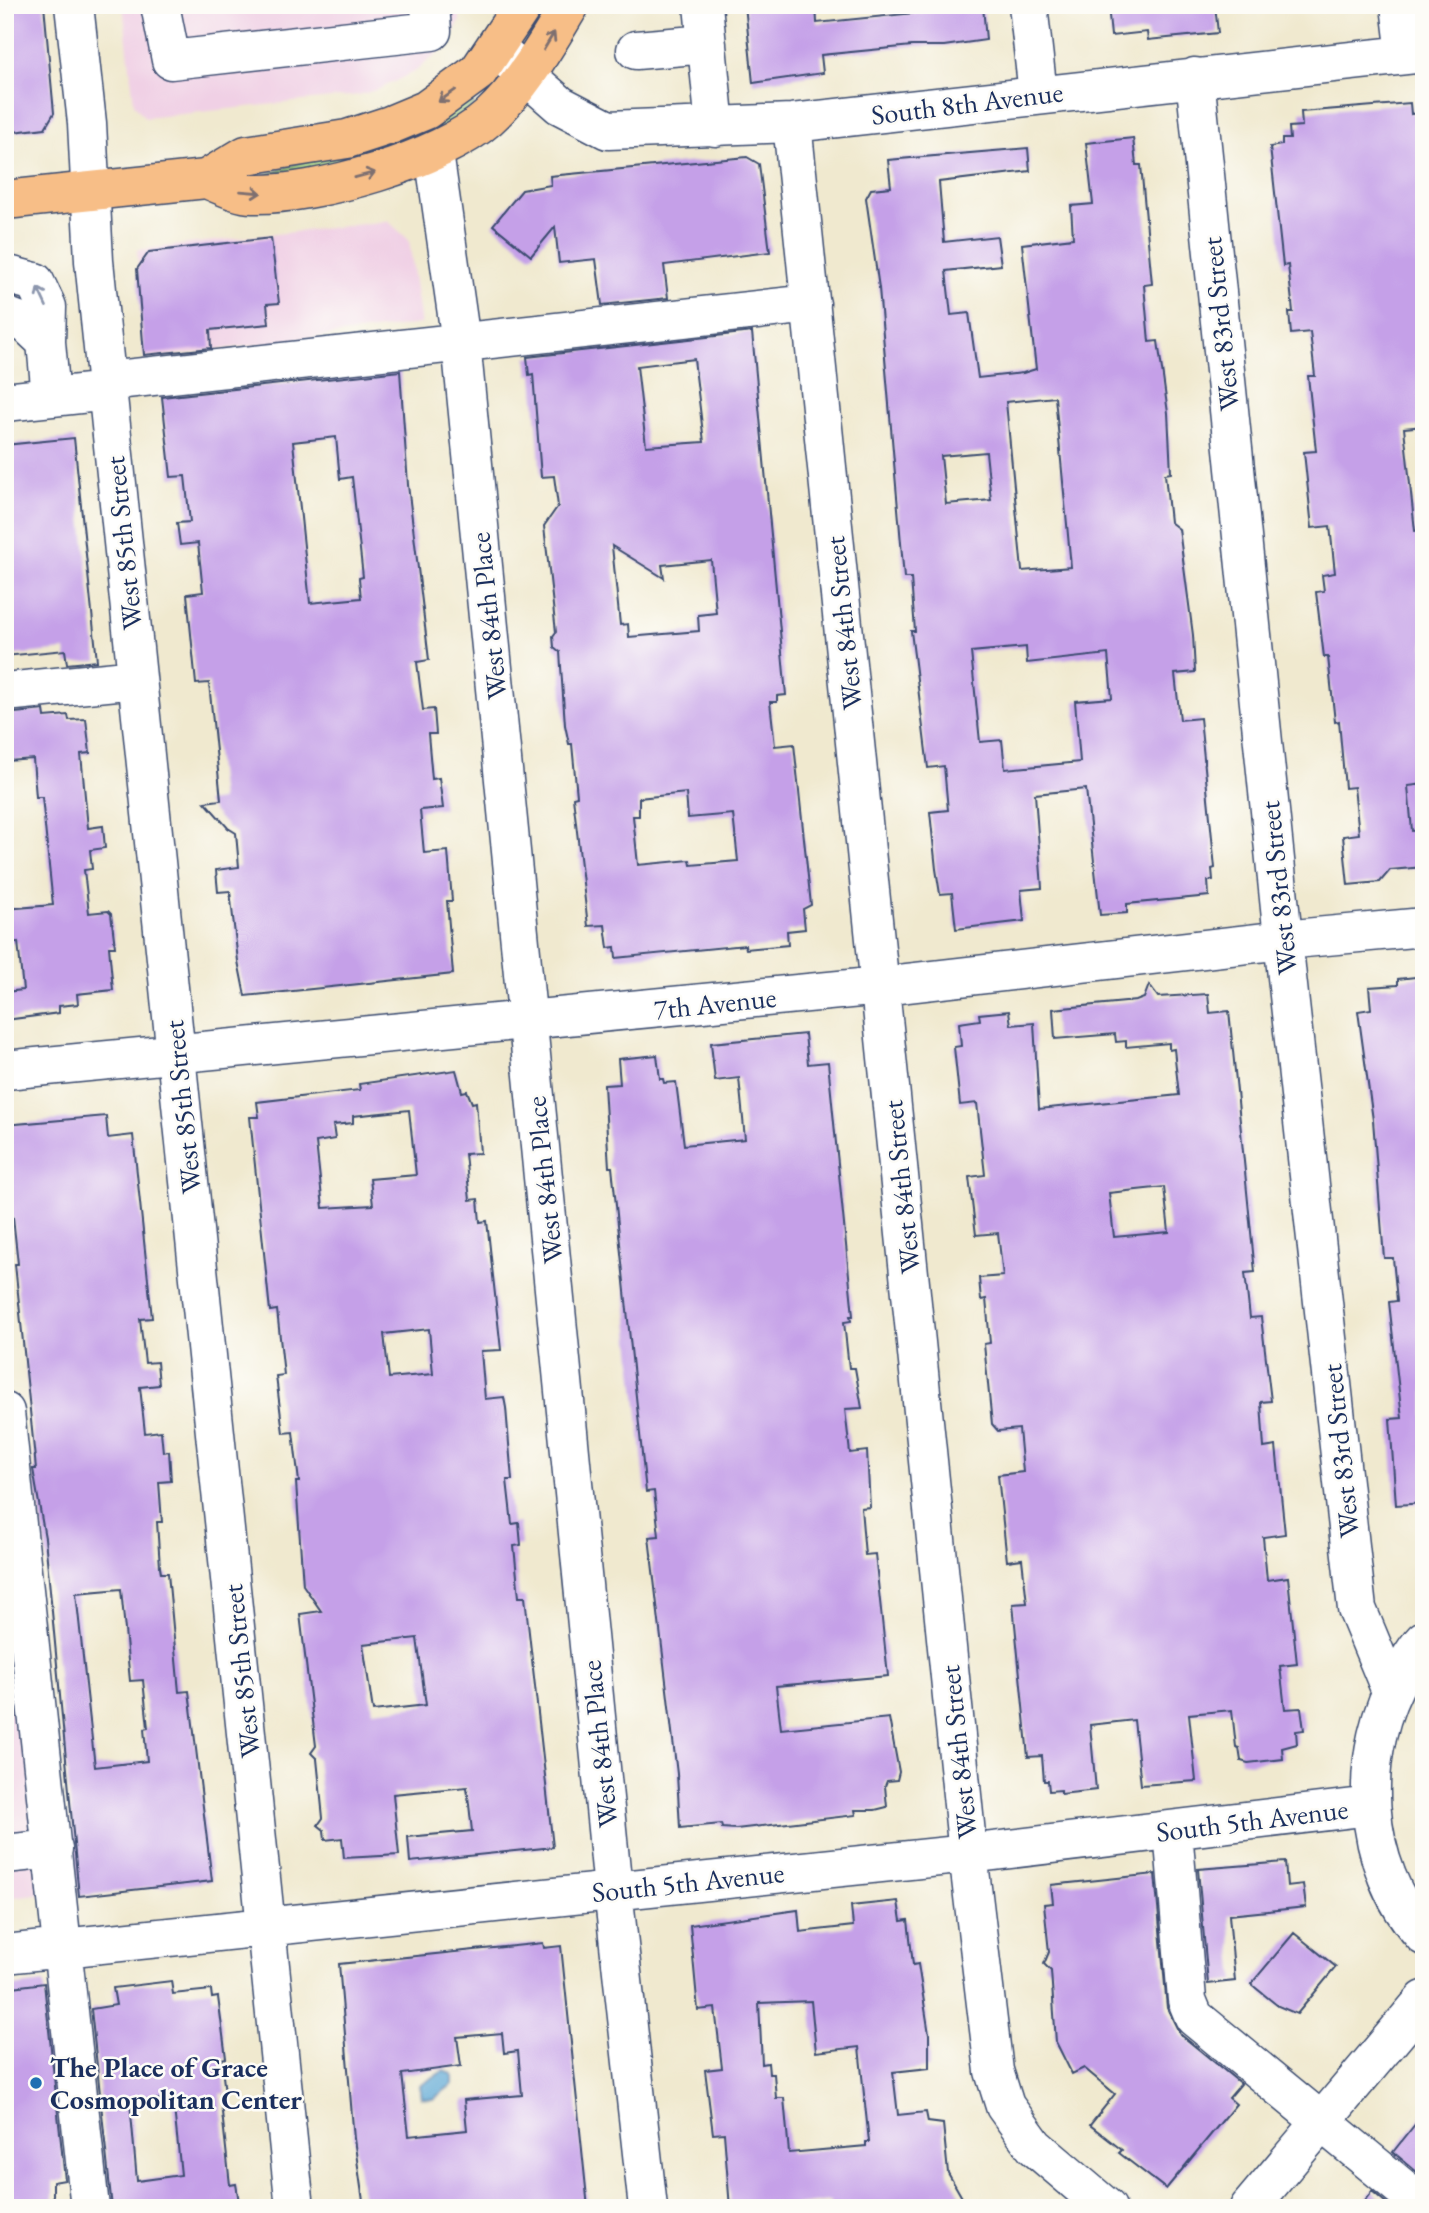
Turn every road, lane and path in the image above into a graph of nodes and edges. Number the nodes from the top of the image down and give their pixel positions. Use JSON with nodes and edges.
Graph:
{"nodes":[{"id":1,"x":74,"y":5,"type":"edge"},
{"id":2,"x":160,"y":5,"type":"edge"},
{"id":3,"x":430,"y":5,"type":"edge"},
{"id":4,"x":523,"y":5,"type":"edge"},
{"id":5,"x":570,"y":5,"type":"edge"},
{"id":6,"x":703,"y":5,"type":"edge"},
{"id":7,"x":1028,"y":5,"type":"edge"},
{"id":8,"x":1400,"y":5,"type":"edge"},
{"id":9,"x":707,"y":44,"type":"junction"},
{"id":10,"x":496,"y":49,"type":"junction"},
{"id":11,"x":636,"y":50,"type":"dead end"},
{"id":12,"x":1415,"y":54,"type":"edge"},
{"id":13,"x":527,"y":75,"type":"junction"},
{"id":14,"x":1195,"y":77,"type":"junction"},
{"id":15,"x":1038,"y":94,"type":"junction"},
{"id":16,"x":792,"y":123,"type":"junction"},
{"id":17,"x":715,"y":127,"type":"junction"},
{"id":18,"x":434,"y":153,"type":"junction"},
{"id":19,"x":206,"y":179,"type":"junction"},
{"id":20,"x":91,"y":192,"type":"junction"},
{"id":21,"x":5,"y":200,"type":"edge"},
{"id":22,"x":5,"y":274,"type":"edge"},
{"id":23,"x":811,"y":304,"type":"junction"},
{"id":24,"x":5,"y":316,"type":"edge"},
{"id":25,"x":46,"y":342,"type":"junction"},
{"id":26,"x":461,"y":342,"type":"junction"},
{"id":27,"x":107,"y":386,"type":"junction"},
{"id":28,"x":51,"y":397,"type":"junction"},
{"id":29,"x":5,"y":402,"type":"edge"},
{"id":30,"x":138,"y":679,"type":"junction"},
{"id":31,"x":5,"y":692,"type":"edge"},
{"id":32,"x":1424,"y":927,"type":"edge"},
{"id":33,"x":1283,"y":940,"type":"junction"},
{"id":34,"x":881,"y":986,"type":"junction"},
{"id":35,"x":528,"y":1021,"type":"junction"},
{"id":36,"x":177,"y":1054,"type":"junction"},
{"id":37,"x":5,"y":1070,"type":"edge"},
{"id":38,"x":5,"y":1412,"type":"edge"},
{"id":39,"x":1424,"y":1640,"type":"edge"},
{"id":40,"x":1391,"y":1691,"type":"junction"},
{"id":41,"x":1371,"y":1806,"type":"junction"},
{"id":42,"x":1172,"y":1830,"type":"junction"},
{"id":43,"x":53,"y":1849,"type":"junction"},
{"id":44,"x":5,"y":1854,"type":"edge"},
{"id":45,"x":968,"y":1854,"type":"junction"},
{"id":46,"x":613,"y":1890,"type":"junction"},
{"id":47,"x":268,"y":1927,"type":"junction"},
{"id":48,"x":1424,"y":1936,"type":"edge"},
{"id":49,"x":64,"y":1949,"type":"junction"},
{"id":50,"x":5,"y":1954,"type":"edge"},
{"id":51,"x":1424,"y":2000,"type":"edge"},
{"id":52,"x":1320,"y":2122,"type":"junction"},
{"id":53,"x":1424,"y":2206,"type":"edge"},
{"id":54,"x":90,"y":2208,"type":"edge"},
{"id":55,"x":295,"y":2208,"type":"edge"},
{"id":56,"x":648,"y":2208,"type":"edge"},
{"id":57,"x":1107,"y":2208,"type":"edge"},
{"id":58,"x":1249,"y":2208,"type":"edge"}],
"edges":[{"from":1,"to":20,"type":"street","name":"West 85th Street"},
{"from":2,"to":3,"type":"street"},
{"from":4,"to":10,"type":"main road"},
{"from":13,"to":5,"type":"main road","one_way":true},
{"from":6,"to":9,"type":"street"},
{"from":7,"to":15,"type":"street"},
{"from":8,"to":12,"type":"street"},
{"from":9,"to":11,"type":"street"},
{"from":9,"to":17,"type":"street"},
{"from":10,"to":13,"type":"street","name":"South 8th Avenue"},
{"from":10,"to":19,"type":"main road","one_way":true},
{"from":12,"to":14,"type":"street","name":"South 8th Avenue"},
{"from":13,"to":17,"type":"street","name":"South 8th Avenue"},
{"from":13,"to":18,"type":"main road"},
{"from":14,"to":15,"type":"street","name":"South 8th Avenue"},
{"from":14,"to":33,"type":"street","name":"West 83rd Street"},
{"from":15,"to":16,"type":"street","name":"South 8th Avenue"},
{"from":16,"to":17,"type":"street","name":"South 8th Avenue"},
{"from":16,"to":23,"type":"street","name":"West 84th Street"},
{"from":19,"to":18,"type":"main road","one_way":true},
{"from":18,"to":26,"type":"street","name":"West 84th Place"},
{"from":19,"to":20,"type":"main road"},
{"from":20,"to":21,"type":"main road"},
{"from":20,"to":27,"type":"street","name":"West 85th Street"},
{"from":25,"to":22,"type":"street","one_way":true},
{"from":23,"to":26,"type":"street"},
{"from":23,"to":34,"type":"street","name":"West 84th Street"},
{"from":24,"to":25,"type":"street"},
{"from":25,"to":28,"type":"street"},
{"from":26,"to":27,"type":"street"},
{"from":26,"to":35,"type":"street","name":"West 84th Place"},
{"from":27,"to":28,"type":"street"},
{"from":27,"to":30,"type":"street","name":"West 85th Street"},
{"from":28,"to":29,"type":"street"},
{"from":30,"to":31,"type":"street"},
{"from":30,"to":36,"type":"street","name":"West 85th Street"},
{"from":32,"to":33,"type":"street","name":"7th Avenue"},
{"from":33,"to":34,"type":"street","name":"7th Avenue"},
{"from":33,"to":40,"type":"street","name":"West 83rd Street"},
{"from":34,"to":35,"type":"street","name":"7th Avenue"},
{"from":34,"to":45,"type":"street","name":"West 84th Street"},
{"from":35,"to":36,"type":"street","name":"7th Avenue"},
{"from":35,"to":46,"type":"street","name":"West 84th Place"},
{"from":36,"to":37,"type":"street","name":"7th Avenue"},
{"from":36,"to":47,"type":"street","name":"West 85th Street"},
{"from":38,"to":43,"type":"street"},
{"from":39,"to":40,"type":"street"},
{"from":40,"to":41,"type":"street"},
{"from":41,"to":42,"type":"street","name":"South 5th Avenue"},
{"from":41,"to":48,"type":"street"},
{"from":42,"to":45,"type":"street","name":"South 5th Avenue"},
{"from":42,"to":52,"type":"street"},
{"from":43,"to":44,"type":"street"},
{"from":43,"to":49,"type":"street"},
{"from":45,"to":46,"type":"street","name":"South 5th Avenue"},
{"from":45,"to":57,"type":"street","name":"West 84th Street"},
{"from":46,"to":47,"type":"street","name":"South 5th Avenue"},
{"from":46,"to":56,"type":"street","name":"West 84th Place"},
{"from":47,"to":49,"type":"street","name":"South 5th Avenue"},
{"from":47,"to":55,"type":"street","name":"West 85th Street"},
{"from":49,"to":50,"type":"street","name":"South 5th Avenue"},
{"from":49,"to":54,"type":"street"},
{"from":51,"to":52,"type":"street"},
{"from":52,"to":53,"type":"street"},
{"from":52,"to":58,"type":"street"}]}
